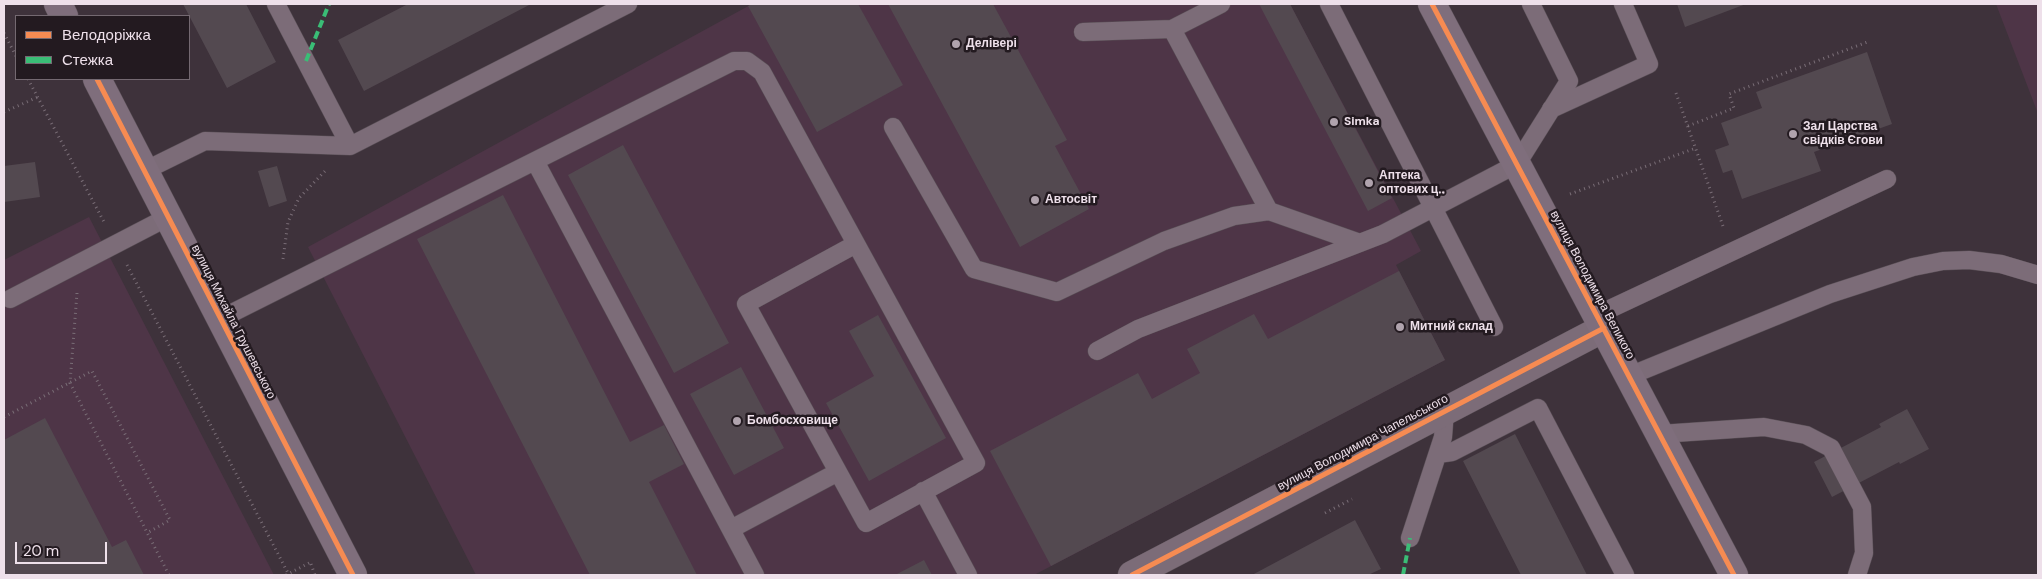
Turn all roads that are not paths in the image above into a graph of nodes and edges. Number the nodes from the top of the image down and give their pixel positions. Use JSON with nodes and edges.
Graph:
{"nodes":[{"id":1,"x":276,"y":4,"type":"edge"},
{"id":2,"x":628,"y":4,"type":"edge"},
{"id":3,"x":1221,"y":4,"type":"edge"},
{"id":4,"x":1329,"y":4,"type":"edge"},
{"id":5,"x":1432,"y":4,"type":"edge"},
{"id":6,"x":1531,"y":4,"type":"edge"},
{"id":7,"x":1623,"y":4,"type":"edge"},
{"id":8,"x":1172,"y":29,"type":"junction"},
{"id":9,"x":1083,"y":32,"type":"dead end"},
{"id":10,"x":98,"y":80,"type":"edge"},
{"id":11,"x":1550,"y":110,"type":"junction"},
{"id":12,"x":893,"y":127,"type":"dead end"},
{"id":13,"x":350,"y":146,"type":"junction"},
{"id":14,"x":535,"y":161,"type":"junction"},
{"id":15,"x":1516,"y":164,"type":"junction"},
{"id":16,"x":144,"y":171,"type":"junction"},
{"id":17,"x":1887,"y":179,"type":"dead end"},
{"id":18,"x":1433,"y":208,"type":"junction"},
{"id":19,"x":1268,"y":211,"type":"junction"},
{"id":20,"x":168,"y":217,"type":"junction"},
{"id":21,"x":1360,"y":243,"type":"junction"},
{"id":22,"x":856,"y":244,"type":"junction"},
{"id":23,"x":2038,"y":275,"type":"edge"},
{"id":24,"x":10,"y":299,"type":"dead end"},
{"id":25,"x":220,"y":319,"type":"junction"},
{"id":26,"x":1600,"y":321,"type":"junction"},
{"id":27,"x":1494,"y":327,"type":"dead end"},
{"id":28,"x":1097,"y":351,"type":"dead end"},
{"id":29,"x":1629,"y":376,"type":"junction"},
{"id":30,"x":1445,"y":411,"type":"junction"},
{"id":31,"x":1660,"y":434,"type":"junction"},
{"id":32,"x":1438,"y":454,"type":"junction"},
{"id":33,"x":838,"y":472,"type":"junction"},
{"id":34,"x":923,"y":491,"type":"junction"},
{"id":35,"x":731,"y":529,"type":"junction"},
{"id":36,"x":1410,"y":538,"type":"dead end"},
{"id":37,"x":1139,"y":574,"type":"edge"},
{"id":38,"x":352,"y":575,"type":"edge"},
{"id":39,"x":756,"y":575,"type":"edge"},
{"id":40,"x":968,"y":575,"type":"edge"},
{"id":41,"x":1625,"y":575,"type":"edge"},
{"id":42,"x":1734,"y":575,"type":"edge"},
{"id":43,"x":1857,"y":575,"type":"edge"}],
"edges":[{"from":1,"to":13,"type":"lane"},
{"from":2,"to":13,"type":"lane"},
{"from":3,"to":8,"type":"lane"},
{"from":4,"to":18,"type":"lane"},
{"from":5,"to":15,"type":"street","name":"вулиця Володимира Великого"},
{"from":6,"to":11,"type":"lane"},
{"from":7,"to":11,"type":"lane"},
{"from":8,"to":9,"type":"lane"},
{"from":8,"to":19,"type":"lane"},
{"from":10,"to":16,"type":"street","name":"вулиця Михайла Грушевського"},
{"from":11,"to":15,"type":"lane"},
{"from":12,"to":19,"type":"lane"},
{"from":13,"to":16,"type":"lane"},
{"from":14,"to":22,"type":"lane"},
{"from":14,"to":25,"type":"lane"},
{"from":14,"to":35,"type":"lane"},
{"from":15,"to":18,"type":"lane"},
{"from":15,"to":26,"type":"street","name":"вулиця Володимира Великого"},
{"from":16,"to":20,"type":"street","name":"вулиця Михайла Грушевського"},
{"from":17,"to":26,"type":"lane"},
{"from":18,"to":21,"type":"lane"},
{"from":18,"to":27,"type":"lane"},
{"from":19,"to":21,"type":"lane"},
{"from":20,"to":24,"type":"lane"},
{"from":20,"to":25,"type":"street","name":"вулиця Михайла Грушевського"},
{"from":21,"to":28,"type":"lane"},
{"from":22,"to":33,"type":"lane"},
{"from":22,"to":34,"type":"lane"},
{"from":23,"to":29,"type":"lane"},
{"from":25,"to":38,"type":"street","name":"вулиця Михайла Грушевського"},
{"from":26,"to":29,"type":"street","name":"вулиця Володимира Великого"},
{"from":26,"to":30,"type":"street","name":"вулиця Володимира Чапельського"},
{"from":29,"to":31,"type":"street","name":"вулиця Володимира Великого"},
{"from":30,"to":32,"type":"lane"},
{"from":30,"to":37,"type":"street","name":"вулиця Володимира Чапельського"},
{"from":31,"to":42,"type":"street","name":"вулиця Володимира Великого"},
{"from":31,"to":43,"type":"lane"},
{"from":32,"to":36,"type":"lane"},
{"from":32,"to":41,"type":"lane"},
{"from":33,"to":34,"type":"lane"},
{"from":33,"to":35,"type":"lane"},
{"from":34,"to":40,"type":"lane"},
{"from":35,"to":39,"type":"lane"}]}
